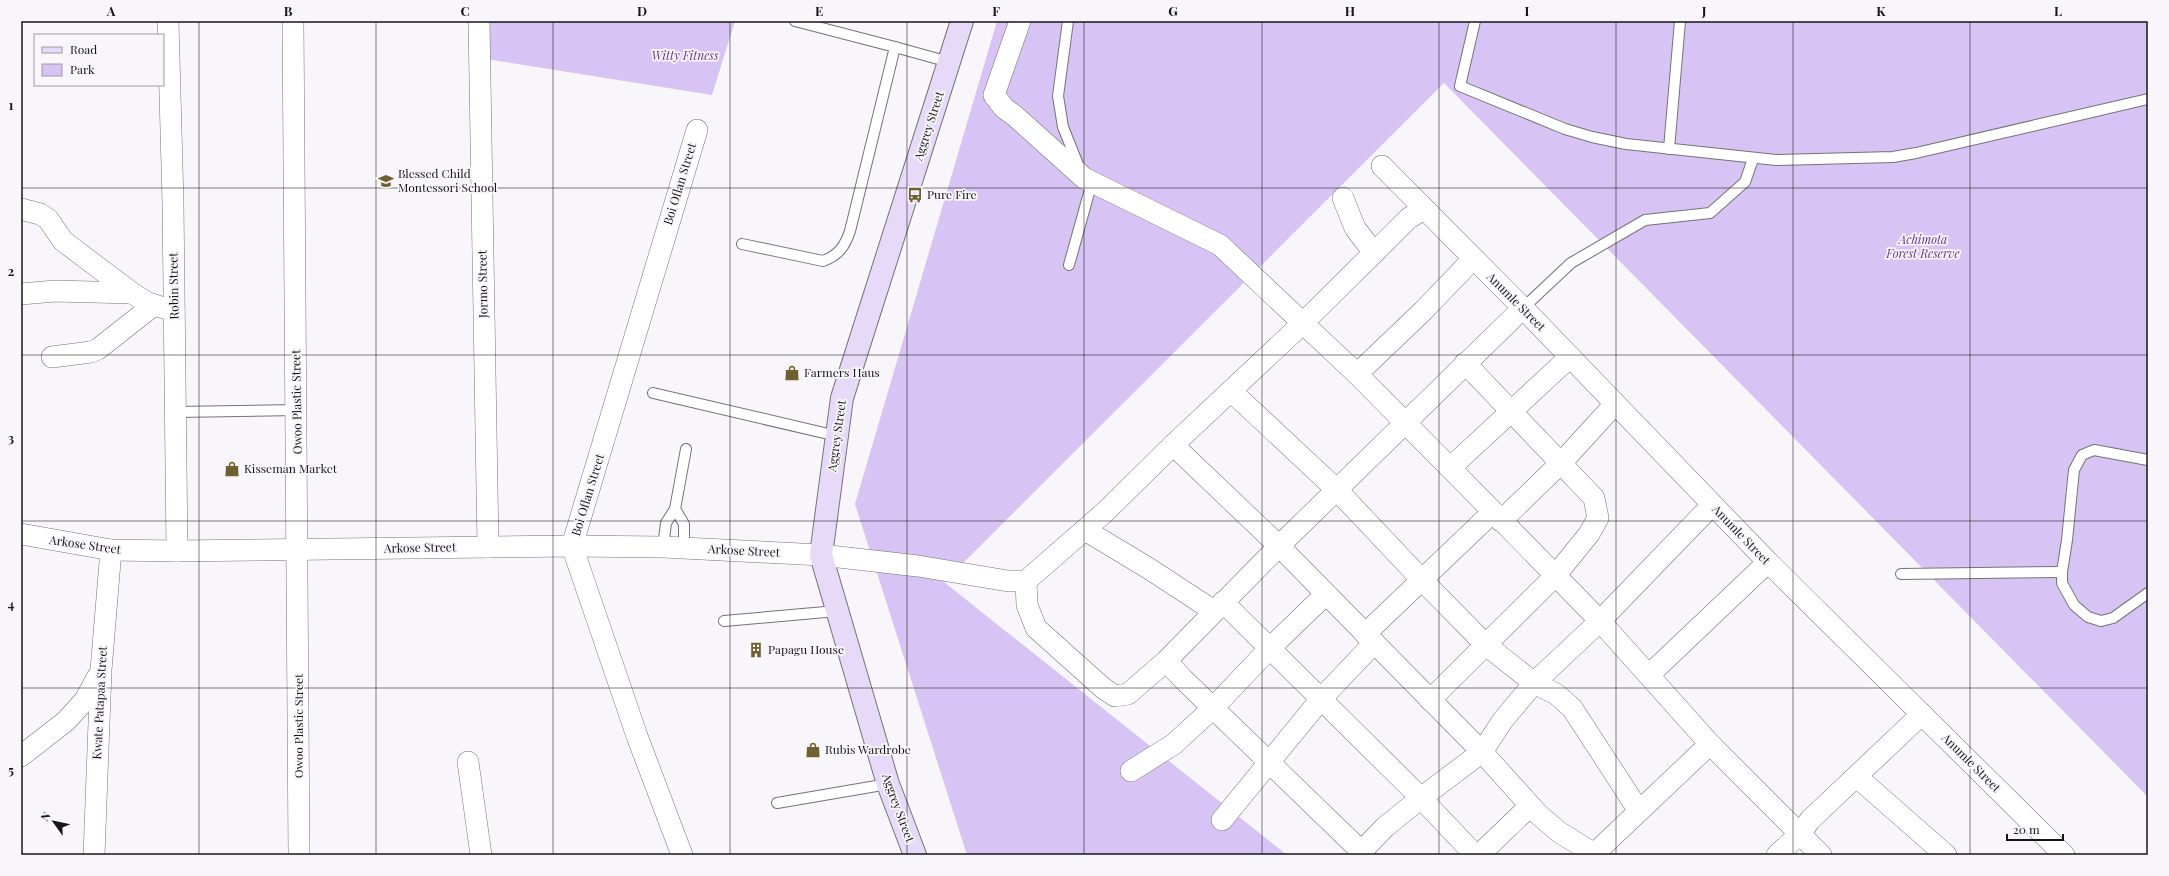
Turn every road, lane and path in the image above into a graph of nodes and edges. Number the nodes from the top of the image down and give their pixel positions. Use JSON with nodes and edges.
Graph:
{"nodes":[{"id":1,"x":168,"y":21,"type":"edge"},
{"id":2,"x":293,"y":21,"type":"edge"},
{"id":3,"x":479,"y":21,"type":"edge"},
{"id":4,"x":795,"y":21,"type":"edge"},
{"id":5,"x":962,"y":21,"type":"edge"},
{"id":6,"x":1020,"y":21,"type":"edge"},
{"id":7,"x":1068,"y":21,"type":"edge"},
{"id":8,"x":1475,"y":21,"type":"edge"},
{"id":9,"x":1680,"y":21,"type":"edge"},
{"id":10,"x":895,"y":47,"type":"junction"},
{"id":11,"x":950,"y":62,"type":"junction"},
{"id":12,"x":2148,"y":99,"type":"edge"},
{"id":13,"x":697,"y":130,"type":"dead end"},
{"id":14,"x":1670,"y":149,"type":"junction"},
{"id":15,"x":1753,"y":159,"type":"junction"},
{"id":16,"x":1382,"y":166,"type":"dead end"},
{"id":17,"x":1088,"y":180,"type":"junction"},
{"id":18,"x":1343,"y":198,"type":"dead end"},
{"id":19,"x":1424,"y":209,"type":"junction"},
{"id":20,"x":21,"y":210,"type":"edge"},
{"id":21,"x":742,"y":244,"type":"dead end"},
{"id":22,"x":1374,"y":253,"type":"junction"},
{"id":23,"x":1473,"y":259,"type":"junction"},
{"id":24,"x":1069,"y":265,"type":"dead end"},
{"id":25,"x":132,"y":293,"type":"junction"},
{"id":26,"x":21,"y":294,"type":"edge"},
{"id":27,"x":154,"y":305,"type":"junction"},
{"id":28,"x":1523,"y":308,"type":"junction"},
{"id":29,"x":174,"y":311,"type":"junction"},
{"id":30,"x":1302,"y":324,"type":"junction"},
{"id":31,"x":52,"y":357,"type":"dead end"},
{"id":32,"x":1570,"y":357,"type":"junction"},
{"id":33,"x":1464,"y":364,"type":"junction"},
{"id":34,"x":1357,"y":374,"type":"junction"},
{"id":35,"x":1231,"y":391,"type":"junction"},
{"id":36,"x":653,"y":393,"type":"dead end"},
{"id":37,"x":1614,"y":405,"type":"junction"},
{"id":38,"x":297,"y":410,"type":"junction"},
{"id":39,"x":175,"y":412,"type":"junction"},
{"id":40,"x":1511,"y":412,"type":"junction"},
{"id":41,"x":1406,"y":423,"type":"junction"},
{"id":42,"x":837,"y":436,"type":"junction"},
{"id":43,"x":1173,"y":445,"type":"junction"},
{"id":44,"x":686,"y":449,"type":"dead end"},
{"id":45,"x":2148,"y":460,"type":"edge"},
{"id":46,"x":1562,"y":462,"type":"junction"},
{"id":47,"x":1450,"y":468,"type":"junction"},
{"id":48,"x":1337,"y":490,"type":"junction"},
{"id":49,"x":1712,"y":505,"type":"junction"},
{"id":50,"x":675,"y":509,"type":"junction"},
{"id":51,"x":1497,"y":517,"type":"junction"},
{"id":52,"x":1085,"y":530,"type":"junction"},
{"id":53,"x":21,"y":534,"type":"edge"},
{"id":54,"x":572,"y":546,"type":"junction"},
{"id":55,"x":1279,"y":546,"type":"junction"},
{"id":56,"x":488,"y":547,"type":"junction"},
{"id":57,"x":663,"y":547,"type":"junction"},
{"id":58,"x":684,"y":548,"type":"junction"},
{"id":59,"x":298,"y":549,"type":"junction"},
{"id":60,"x":111,"y":550,"type":"junction"},
{"id":61,"x":177,"y":551,"type":"junction"},
{"id":62,"x":821,"y":555,"type":"junction"},
{"id":63,"x":1768,"y":562,"type":"junction"},
{"id":64,"x":2062,"y":572,"type":"junction"},
{"id":65,"x":1901,"y":574,"type":"dead end"},
{"id":66,"x":1555,"y":576,"type":"junction"},
{"id":67,"x":1422,"y":580,"type":"junction"},
{"id":68,"x":1026,"y":581,"type":"junction"},
{"id":69,"x":2148,"y":593,"type":"edge"},
{"id":70,"x":1326,"y":594,"type":"junction"},
{"id":71,"x":1218,"y":607,"type":"junction"},
{"id":72,"x":838,"y":611,"type":"junction"},
{"id":73,"x":724,"y":621,"type":"dead end"},
{"id":74,"x":1600,"y":622,"type":"junction"},
{"id":75,"x":1369,"y":638,"type":"junction"},
{"id":76,"x":1486,"y":645,"type":"junction"},
{"id":77,"x":1270,"y":648,"type":"junction"},
{"id":78,"x":1166,"y":661,"type":"junction"},
{"id":79,"x":101,"y":670,"type":"junction"},
{"id":80,"x":1649,"y":675,"type":"junction"},
{"id":81,"x":1534,"y":683,"type":"junction"},
{"id":82,"x":1321,"y":699,"type":"junction"},
{"id":83,"x":1430,"y":700,"type":"junction"},
{"id":84,"x":1213,"y":708,"type":"junction"},
{"id":85,"x":1922,"y":714,"type":"junction"},
{"id":86,"x":1710,"y":744,"type":"junction"},
{"id":87,"x":1482,"y":752,"type":"junction"},
{"id":88,"x":21,"y":756,"type":"edge"},
{"id":89,"x":1269,"y":761,"type":"junction"},
{"id":90,"x":468,"y":762,"type":"dead end"},
{"id":91,"x":1131,"y":771,"type":"dead end"},
{"id":92,"x":1857,"y":778,"type":"junction"},
{"id":93,"x":888,"y":784,"type":"junction"},
{"id":94,"x":1421,"y":798,"type":"junction"},
{"id":95,"x":777,"y":803,"type":"dead end"},
{"id":96,"x":1530,"y":806,"type":"junction"},
{"id":97,"x":1639,"y":811,"type":"junction"},
{"id":98,"x":1222,"y":820,"type":"dead end"},
{"id":99,"x":1800,"y":834,"type":"junction"},
{"id":100,"x":1361,"y":854,"type":"edge"},
{"id":101,"x":1595,"y":854,"type":"edge"},
{"id":102,"x":94,"y":855,"type":"edge"},
{"id":103,"x":299,"y":855,"type":"edge"},
{"id":104,"x":481,"y":855,"type":"edge"},
{"id":105,"x":682,"y":855,"type":"edge"},
{"id":106,"x":915,"y":855,"type":"edge"},
{"id":107,"x":1475,"y":855,"type":"edge"},
{"id":108,"x":1479,"y":855,"type":"edge"},
{"id":109,"x":1777,"y":855,"type":"edge"},
{"id":110,"x":1821,"y":855,"type":"edge"},
{"id":111,"x":1946,"y":855,"type":"edge"},
{"id":112,"x":2064,"y":855,"type":"edge"}],
"edges":[{"from":1,"to":29,"type":"street","name":"Robin Street"},
{"from":2,"to":38,"type":"street","name":"Owoo Plastic Street"},
{"from":3,"to":56,"type":"street","name":"Jormo Street"},
{"from":4,"to":10,"type":"lane"},
{"from":5,"to":11,"type":"main road","name":"Aggrey Street"},
{"from":6,"to":17,"type":"street"},
{"from":7,"to":17,"type":"lane"},
{"from":8,"to":14,"type":"lane"},
{"from":9,"to":14,"type":"lane"},
{"from":10,"to":11,"type":"lane"},
{"from":10,"to":21,"type":"lane"},
{"from":11,"to":42,"type":"main road","name":"Aggrey Street"},
{"from":12,"to":15,"type":"lane"},
{"from":13,"to":54,"type":"street","name":"Boi Oflan Street"},
{"from":14,"to":15,"type":"lane"},
{"from":15,"to":28,"type":"lane"},
{"from":16,"to":19,"type":"street","name":"Anumle Street"},
{"from":17,"to":24,"type":"lane"},
{"from":17,"to":30,"type":"street"},
{"from":18,"to":22,"type":"street"},
{"from":19,"to":22,"type":"street"},
{"from":19,"to":23,"type":"street","name":"Anumle Street"},
{"from":20,"to":25,"type":"street"},
{"from":22,"to":30,"type":"street"},
{"from":23,"to":28,"type":"street","name":"Anumle Street"},
{"from":23,"to":34,"type":"street"},
{"from":25,"to":26,"type":"street"},
{"from":25,"to":27,"type":"street"},
{"from":27,"to":29,"type":"street"},
{"from":27,"to":31,"type":"street"},
{"from":28,"to":32,"type":"street","name":"Anumle Street"},
{"from":28,"to":33,"type":"street"},
{"from":29,"to":39,"type":"street","name":"Robin Street"},
{"from":30,"to":34,"type":"street"},
{"from":30,"to":35,"type":"street"},
{"from":32,"to":37,"type":"street","name":"Anumle Street"},
{"from":32,"to":40,"type":"street"},
{"from":33,"to":40,"type":"street"},
{"from":33,"to":41,"type":"street"},
{"from":34,"to":41,"type":"street"},
{"from":35,"to":43,"type":"street"},
{"from":35,"to":48,"type":"street"},
{"from":36,"to":42,"type":"lane"},
{"from":37,"to":46,"type":"street"},
{"from":37,"to":49,"type":"street","name":"Anumle Street"},
{"from":38,"to":39,"type":"lane"},
{"from":38,"to":59,"type":"street","name":"Owoo Plastic Street"},
{"from":39,"to":61,"type":"street","name":"Robin Street"},
{"from":40,"to":46,"type":"street"},
{"from":40,"to":47,"type":"street"},
{"from":41,"to":47,"type":"street"},
{"from":41,"to":48,"type":"street"},
{"from":42,"to":62,"type":"main road","name":"Aggrey Street"},
{"from":43,"to":52,"type":"street"},
{"from":43,"to":55,"type":"street"},
{"from":44,"to":50,"type":"lane"},
{"from":45,"to":64,"type":"lane"},
{"from":46,"to":51,"type":"street"},
{"from":46,"to":66,"type":"street"},
{"from":47,"to":51,"type":"street"},
{"from":48,"to":55,"type":"street"},
{"from":48,"to":67,"type":"street"},
{"from":49,"to":63,"type":"street","name":"Anumle Street"},
{"from":49,"to":74,"type":"street"},
{"from":50,"to":57,"type":"lane"},
{"from":50,"to":58,"type":"lane"},
{"from":51,"to":66,"type":"street"},
{"from":51,"to":67,"type":"street"},
{"from":52,"to":68,"type":"street"},
{"from":52,"to":71,"type":"street"},
{"from":53,"to":60,"type":"street","name":"Arkose Street"},
{"from":54,"to":56,"type":"street","name":"Arkose Street"},
{"from":54,"to":57,"type":"street","name":"Arkose Street"},
{"from":54,"to":105,"type":"street","name":"Boi Oflan Street"},
{"from":55,"to":70,"type":"street"},
{"from":55,"to":71,"type":"street"},
{"from":56,"to":59,"type":"street","name":"Arkose Street"},
{"from":57,"to":58,"type":"street","name":"Arkose Street"},
{"from":58,"to":62,"type":"street","name":"Arkose Street"},
{"from":59,"to":61,"type":"street","name":"Arkose Street"},
{"from":59,"to":103,"type":"street","name":"Owoo Plastic Street"},
{"from":60,"to":61,"type":"street","name":"Arkose Street"},
{"from":60,"to":79,"type":"street","name":"Kwate Patapaa Street"},
{"from":62,"to":68,"type":"street","name":"Arkose Street"},
{"from":62,"to":72,"type":"main road","name":"Aggrey Street"},
{"from":63,"to":80,"type":"street"},
{"from":63,"to":85,"type":"street","name":"Anumle Street"},
{"from":64,"to":65,"type":"lane"},
{"from":64,"to":69,"type":"lane"},
{"from":66,"to":74,"type":"street"},
{"from":66,"to":76,"type":"street"},
{"from":67,"to":75,"type":"street"},
{"from":67,"to":76,"type":"street"},
{"from":68,"to":78,"type":"street"},
{"from":70,"to":75,"type":"street"},
{"from":70,"to":77,"type":"street"},
{"from":71,"to":77,"type":"street"},
{"from":71,"to":78,"type":"street"},
{"from":72,"to":73,"type":"lane"},
{"from":72,"to":93,"type":"main road","name":"Aggrey Street"},
{"from":74,"to":80,"type":"street"},
{"from":74,"to":81,"type":"street"},
{"from":75,"to":82,"type":"street"},
{"from":75,"to":83,"type":"street"},
{"from":76,"to":81,"type":"street"},
{"from":76,"to":83,"type":"street"},
{"from":77,"to":82,"type":"street"},
{"from":77,"to":84,"type":"street"},
{"from":78,"to":84,"type":"street"},
{"from":79,"to":88,"type":"street"},
{"from":79,"to":102,"type":"street","name":"Kwate Patapaa Street"},
{"from":80,"to":86,"type":"street"},
{"from":81,"to":87,"type":"street"},
{"from":81,"to":97,"type":"street"},
{"from":82,"to":89,"type":"street"},
{"from":82,"to":94,"type":"street"},
{"from":83,"to":87,"type":"street"},
{"from":84,"to":89,"type":"street"},
{"from":84,"to":91,"type":"street"},
{"from":85,"to":92,"type":"street"},
{"from":85,"to":112,"type":"street","name":"Anumle Street"},
{"from":86,"to":97,"type":"street"},
{"from":86,"to":99,"type":"street"},
{"from":87,"to":94,"type":"street"},
{"from":87,"to":96,"type":"street"},
{"from":89,"to":98,"type":"street"},
{"from":89,"to":100,"type":"street"},
{"from":90,"to":104,"type":"street"},
{"from":92,"to":99,"type":"street"},
{"from":92,"to":111,"type":"street"},
{"from":93,"to":95,"type":"lane"},
{"from":93,"to":106,"type":"main road","name":"Aggrey Street"},
{"from":94,"to":100,"type":"street"},
{"from":94,"to":107,"type":"street"},
{"from":96,"to":101,"type":"street"},
{"from":96,"to":108,"type":"street"},
{"from":97,"to":101,"type":"street"},
{"from":99,"to":109,"type":"street"},
{"from":99,"to":110,"type":"street"}]}
